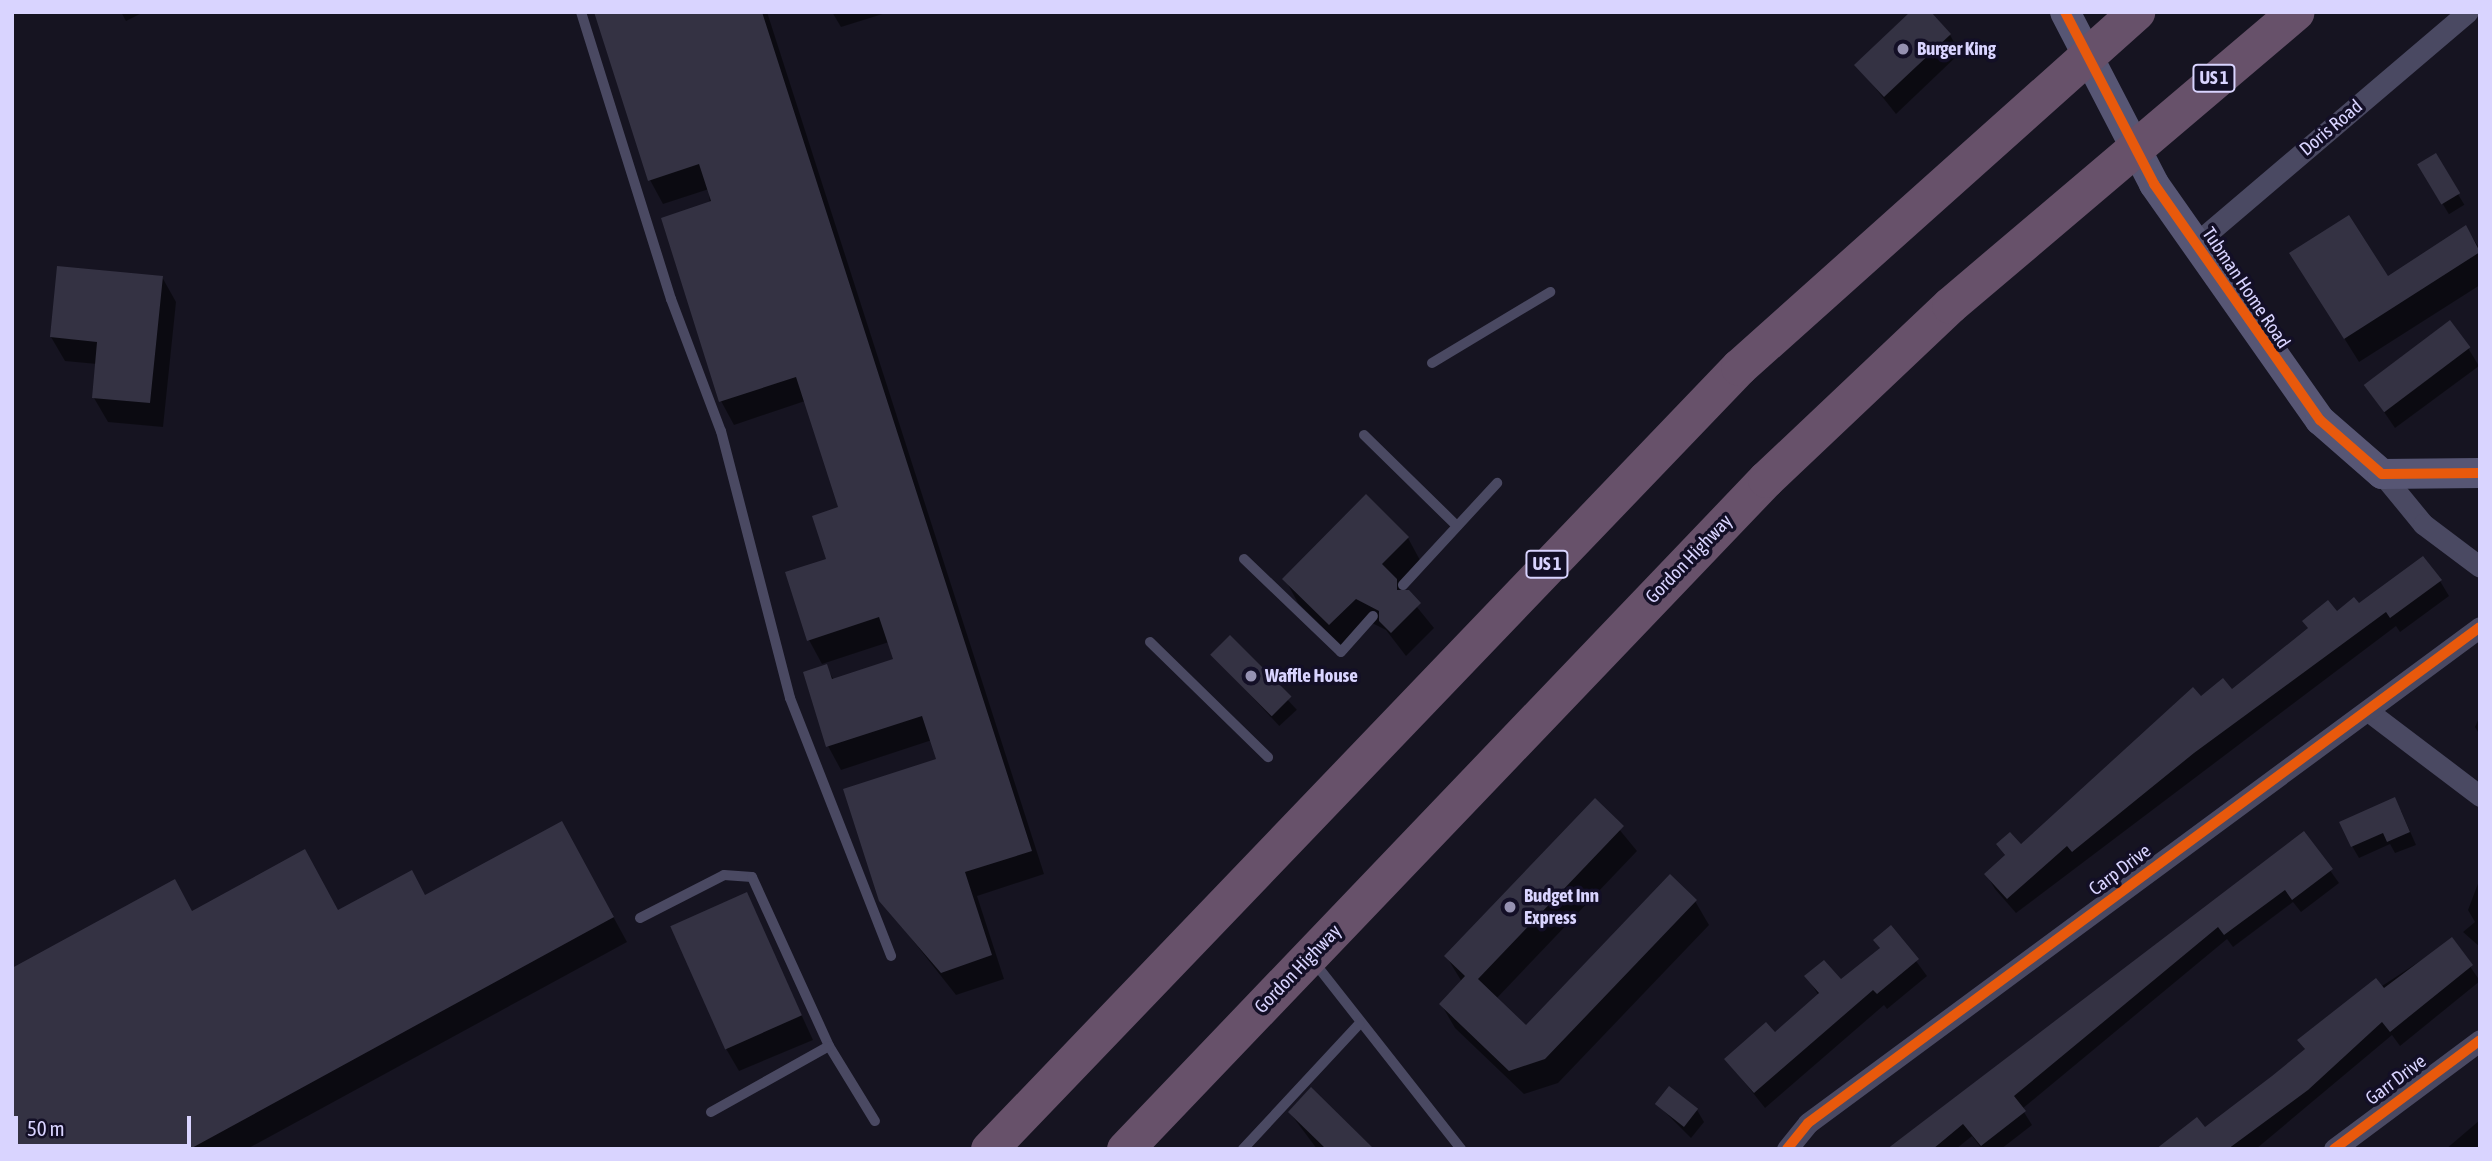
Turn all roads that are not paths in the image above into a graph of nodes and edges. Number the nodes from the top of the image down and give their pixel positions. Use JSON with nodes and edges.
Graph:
{"nodes":[{"id":1,"x":581,"y":12,"type":"edge"},
{"id":2,"x":2065,"y":12,"type":"edge"},
{"id":3,"x":2136,"y":12,"type":"edge"},
{"id":4,"x":2295,"y":12,"type":"edge"},
{"id":5,"x":2468,"y":12,"type":"edge"},
{"id":6,"x":2088,"y":53,"type":"junction"},
{"id":7,"x":2135,"y":145,"type":"junction"},
{"id":8,"x":2195,"y":244,"type":"junction"},
{"id":9,"x":1550,"y":292,"type":"dead end"},
{"id":10,"x":1432,"y":363,"type":"dead end"},
{"id":11,"x":1364,"y":435,"type":"dead end"},
{"id":12,"x":2480,"y":473,"type":"edge"},
{"id":13,"x":2382,"y":474,"type":"junction"},
{"id":14,"x":1497,"y":483,"type":"dead end"},
{"id":15,"x":1457,"y":526,"type":"junction"},
{"id":16,"x":1244,"y":559,"type":"dead end"},
{"id":17,"x":2480,"y":567,"type":"edge"},
{"id":18,"x":1403,"y":585,"type":"dead end"},
{"id":19,"x":1373,"y":616,"type":"dead end"},
{"id":20,"x":2480,"y":627,"type":"edge"},
{"id":21,"x":1150,"y":642,"type":"dead end"},
{"id":22,"x":2368,"y":711,"type":"junction"},
{"id":23,"x":1268,"y":757,"type":"dead end"},
{"id":24,"x":2480,"y":796,"type":"edge"},
{"id":25,"x":640,"y":918,"type":"dead end"},
{"id":26,"x":1309,"y":955,"type":"junction"},
{"id":27,"x":891,"y":956,"type":"dead end"},
{"id":28,"x":1359,"y":1024,"type":"junction"},
{"id":29,"x":2480,"y":1040,"type":"edge"},
{"id":30,"x":829,"y":1046,"type":"junction"},
{"id":31,"x":711,"y":1112,"type":"dead end"},
{"id":32,"x":875,"y":1121,"type":"dead end"},
{"id":33,"x":1137,"y":1142,"type":"edge"},
{"id":34,"x":989,"y":1149,"type":"edge"},
{"id":35,"x":1243,"y":1149,"type":"edge"},
{"id":36,"x":1461,"y":1149,"type":"edge"},
{"id":37,"x":1787,"y":1149,"type":"edge"},
{"id":38,"x":2334,"y":1149,"type":"edge"}],
"edges":[{"from":1,"to":27,"type":"lane"},
{"from":2,"to":6,"type":"street","name":"Tubman Home Road"},
{"from":3,"to":6,"type":"highway","number":"US 1"},
{"from":4,"to":7,"type":"highway","name":"Gordon Highway","number":"US 1"},
{"from":5,"to":8,"type":"street","name":"Doris Road"},
{"from":6,"to":7,"type":"street","name":"Tubman Home Road"},
{"from":6,"to":34,"type":"highway","number":"US 1"},
{"from":7,"to":8,"type":"street","name":"Tubman Home Road"},
{"from":7,"to":26,"type":"highway","name":"Gordon Highway","number":"US 1"},
{"from":8,"to":13,"type":"street","name":"Tubman Home Road"},
{"from":9,"to":10,"type":"lane"},
{"from":11,"to":15,"type":"lane"},
{"from":12,"to":13,"type":"street"},
{"from":13,"to":17,"type":"street"},
{"from":14,"to":15,"type":"lane"},
{"from":15,"to":18,"type":"lane"},
{"from":16,"to":19,"type":"lane"},
{"from":20,"to":22,"type":"street","name":"Carp Drive"},
{"from":21,"to":23,"type":"lane"},
{"from":22,"to":24,"type":"street"},
{"from":22,"to":37,"type":"street","name":"Carp Drive"},
{"from":25,"to":30,"type":"lane"},
{"from":26,"to":28,"type":"lane"},
{"from":26,"to":33,"type":"highway","name":"Gordon Highway","number":"US 1"},
{"from":28,"to":35,"type":"lane"},
{"from":28,"to":36,"type":"lane"},
{"from":29,"to":38,"type":"street","name":"Garr Drive"},
{"from":30,"to":31,"type":"lane"},
{"from":30,"to":32,"type":"lane"}]}
